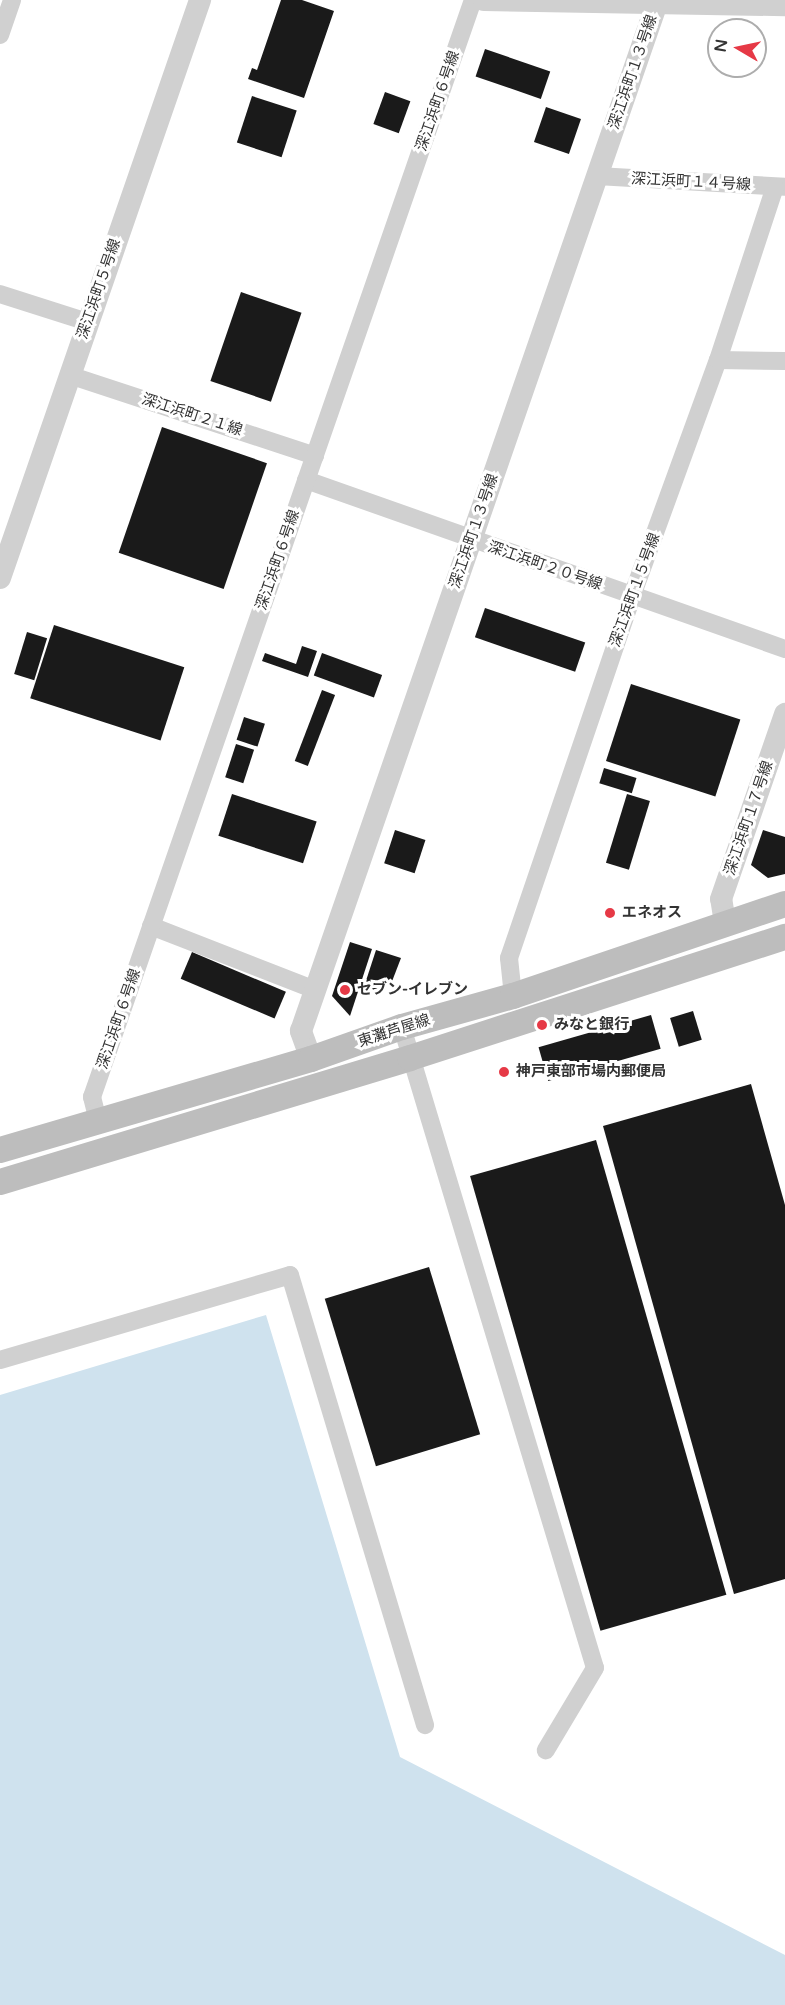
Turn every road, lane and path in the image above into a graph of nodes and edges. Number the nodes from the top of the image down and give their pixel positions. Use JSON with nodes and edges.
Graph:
{"nodes":[{"id":1,"x":12,"y":0,"type":"edge"},
{"id":2,"x":200,"y":0,"type":"edge"},
{"id":3,"x":473,"y":0,"type":"edge"},
{"id":4,"x":484,"y":0,"type":"edge"},
{"id":5,"x":657,"y":3,"type":"junction"},
{"id":6,"x":785,"y":5,"type":"edge"},
{"id":7,"x":0,"y":34,"type":"edge"},
{"id":8,"x":597,"y":176,"type":"junction"},
{"id":9,"x":780,"y":187,"type":"edge"},
{"id":10,"x":0,"y":294,"type":"edge"},
{"id":11,"x":88,"y":322,"type":"junction"},
{"id":12,"x":718,"y":360,"type":"junction"},
{"id":13,"x":785,"y":361,"type":"edge"},
{"id":14,"x":69,"y":375,"type":"junction"},
{"id":15,"x":315,"y":456,"type":"junction"},
{"id":16,"x":306,"y":480,"type":"junction"},
{"id":17,"x":8,"y":534,"type":"edge"},
{"id":18,"x":471,"y":540,"type":"junction"},
{"id":19,"x":0,"y":578,"type":"edge"},
{"id":20,"x":632,"y":596,"type":"junction"},
{"id":21,"x":785,"y":649,"type":"edge"},
{"id":22,"x":785,"y":714,"type":"edge"},
{"id":23,"x":785,"y":904,"type":"edge"},
{"id":24,"x":725,"y":923,"type":"junction"},
{"id":25,"x":151,"y":926,"type":"junction"},
{"id":26,"x":785,"y":937,"type":"edge"},
{"id":27,"x":315,"y":990,"type":"junction"},
{"id":28,"x":513,"y":996,"type":"junction"},
{"id":29,"x":402,"y":1027,"type":"junction"},
{"id":30,"x":410,"y":1058,"type":"junction"},
{"id":31,"x":311,"y":1059,"type":"junction"},
{"id":32,"x":98,"y":1121,"type":"junction"},
{"id":33,"x":0,"y":1150,"type":"edge"},
{"id":34,"x":0,"y":1182,"type":"edge"},
{"id":35,"x":0,"y":1360,"type":"edge"},
{"id":36,"x":425,"y":1725,"type":"dead end"},
{"id":37,"x":546,"y":1750,"type":"dead end"}],
"edges":[{"from":1,"to":7,"type":"street"},
{"from":2,"to":11,"type":"street","name":"深江浜町５号線"},
{"from":3,"to":15,"type":"street","name":"深江浜町６号線"},
{"from":4,"to":5,"type":"street"},
{"from":5,"to":6,"type":"street"},
{"from":5,"to":8,"type":"street","name":"深江浜町１３号線"},
{"from":8,"to":9,"type":"street","name":"深江浜町１４号線"},
{"from":8,"to":18,"type":"street","name":"深江浜町１３号線"},
{"from":9,"to":12,"type":"street","name":"深江浜町１５号線"},
{"from":10,"to":11,"type":"street"},
{"from":11,"to":14,"type":"street","name":"深江浜町５号線"},
{"from":12,"to":13,"type":"street"},
{"from":12,"to":20,"type":"street","name":"深江浜町１５号線"},
{"from":14,"to":15,"type":"street","name":"深江浜町２１線"},
{"from":14,"to":17,"type":"street","name":"深江浜町５号線"},
{"from":15,"to":16,"type":"street","name":"深江浜町６号線"},
{"from":16,"to":18,"type":"street","name":"深江浜町２０号線"},
{"from":16,"to":25,"type":"street","name":"深江浜町６号線"},
{"from":17,"to":19,"type":"street","name":"深江浜町５号線"},
{"from":18,"to":20,"type":"street","name":"深江浜町２０号線"},
{"from":18,"to":27,"type":"street","name":"深江浜町１３号線"},
{"from":20,"to":21,"type":"street","name":"深江浜町２０号線"},
{"from":20,"to":28,"type":"street","name":"深江浜町１５号線"},
{"from":22,"to":24,"type":"street","name":"深江浜町１７号線"},
{"from":23,"to":24,"type":"main road","name":"東灘芦屋線"},
{"from":24,"to":28,"type":"main road","name":"東灘芦屋線"},
{"from":25,"to":27,"type":"street"},
{"from":25,"to":32,"type":"street","name":"深江浜町６号線"},
{"from":26,"to":30,"type":"main road","name":"東灘芦屋線"},
{"from":27,"to":31,"type":"street","name":"深江浜町１３号線"},
{"from":28,"to":29,"type":"main road","name":"東灘芦屋線"},
{"from":29,"to":30,"type":"street"},
{"from":29,"to":31,"type":"main road","name":"東灘芦屋線"},
{"from":30,"to":34,"type":"main road","name":"東灘芦屋線"},
{"from":30,"to":37,"type":"street"},
{"from":31,"to":32,"type":"main road","name":"東灘芦屋線"},
{"from":32,"to":33,"type":"main road","name":"東灘芦屋線"},
{"from":35,"to":36,"type":"street"}]}
